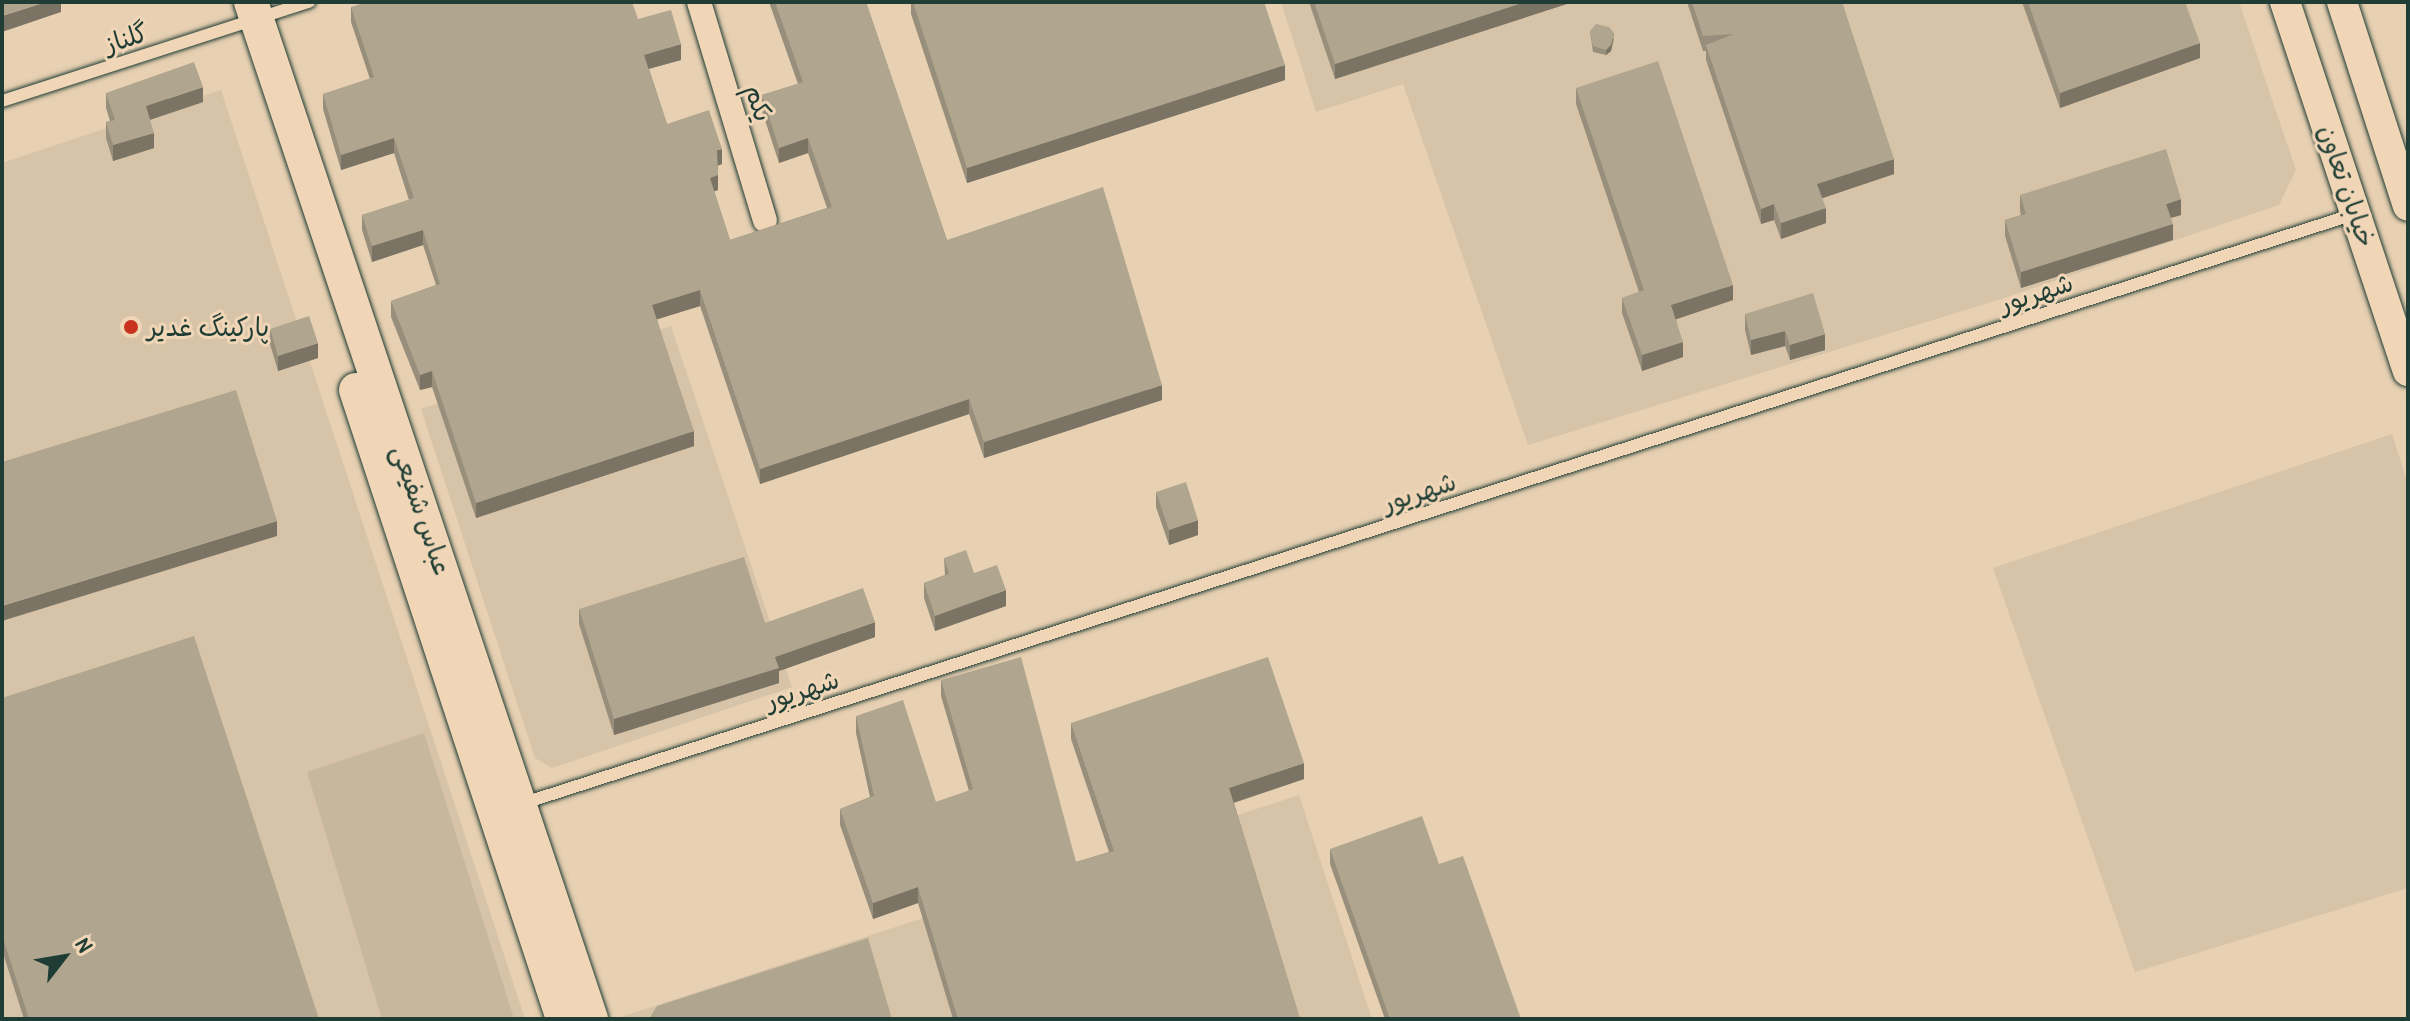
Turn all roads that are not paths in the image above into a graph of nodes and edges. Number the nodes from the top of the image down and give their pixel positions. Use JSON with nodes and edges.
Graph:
{"nodes":[{"id":1,"x":309,"y":2,"type":"edge"},
{"id":2,"x":699,"y":2,"type":"edge"},
{"id":3,"x":2285,"y":2,"type":"edge"},
{"id":4,"x":2342,"y":2,"type":"edge"},
{"id":5,"x":243,"y":12,"type":"edge"},
{"id":6,"x":2,"y":101,"type":"edge"},
{"id":7,"x":2408,"y":206,"type":"edge"},
{"id":8,"x":2356,"y":213,"type":"junction"},
{"id":9,"x":765,"y":220,"type":"dead end"},
{"id":10,"x":2408,"y":371,"type":"edge"},
{"id":11,"x":508,"y":808,"type":"junction"},
{"id":12,"x":563,"y":1019,"type":"edge"},
{"id":13,"x":591,"y":1019,"type":"edge"}],
"edges":[{"from":1,"to":5,"type":"lane","name":"گلناز"},
{"from":2,"to":9,"type":"street","name":"یکم"},
{"from":3,"to":8,"type":"street","name":"خیابان تعاون"},
{"from":4,"to":7,"type":"street","name":"خیابان تعاون"},
{"from":5,"to":6,"type":"lane","name":"گلناز"},
{"from":5,"to":11,"type":"main road","name":"عباس شفیعی"},
{"from":8,"to":10,"type":"street","name":"خیابان تعاون"},
{"from":8,"to":11,"type":"lane","name":"شهریور"},
{"from":11,"to":12,"type":"main road","name":"عباس شفیعی"},
{"from":11,"to":13,"type":"main road","name":"عباس شفیعی"}]}
